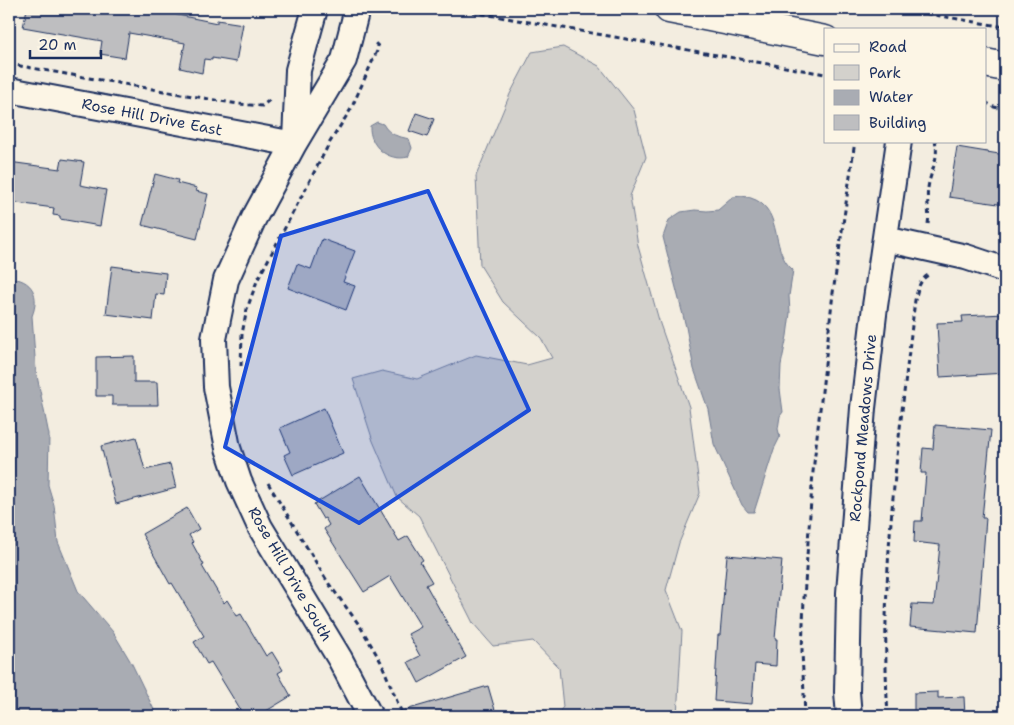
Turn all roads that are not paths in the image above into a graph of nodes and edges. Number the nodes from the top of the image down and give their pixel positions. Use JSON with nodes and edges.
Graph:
{"nodes":[{"id":1,"x":315,"y":9,"type":"edge"},
{"id":2,"x":357,"y":9,"type":"edge"},
{"id":3,"x":670,"y":9,"type":"edge"},
{"id":4,"x":824,"y":40,"type":"edge"},
{"id":5,"x":986,"y":63,"type":"edge"},
{"id":6,"x":1005,"y":67,"type":"edge"},
{"id":7,"x":9,"y":90,"type":"edge"},
{"id":8,"x":899,"y":142,"type":"edge"},
{"id":9,"x":294,"y":144,"type":"junction"},
{"id":10,"x":885,"y":239,"type":"junction"},
{"id":11,"x":1005,"y":270,"type":"edge"},
{"id":12,"x":370,"y":716,"type":"edge"},
{"id":13,"x":848,"y":716,"type":"edge"}],
"edges":[{"from":1,"to":9,"type":"street","name":"Rose Hill Drive South"},
{"from":2,"to":9,"type":"street","name":"Rose Hill Drive South"},
{"from":3,"to":4,"type":"street"},
{"from":5,"to":6,"type":"street"},
{"from":7,"to":9,"type":"street","name":"Rose Hill Drive East"},
{"from":8,"to":10,"type":"street","name":"Rockpond Meadows Drive"},
{"from":9,"to":12,"type":"street","name":"Rose Hill Drive South"},
{"from":10,"to":11,"type":"street"},
{"from":10,"to":13,"type":"street","name":"Rockpond Meadows Drive"}]}
